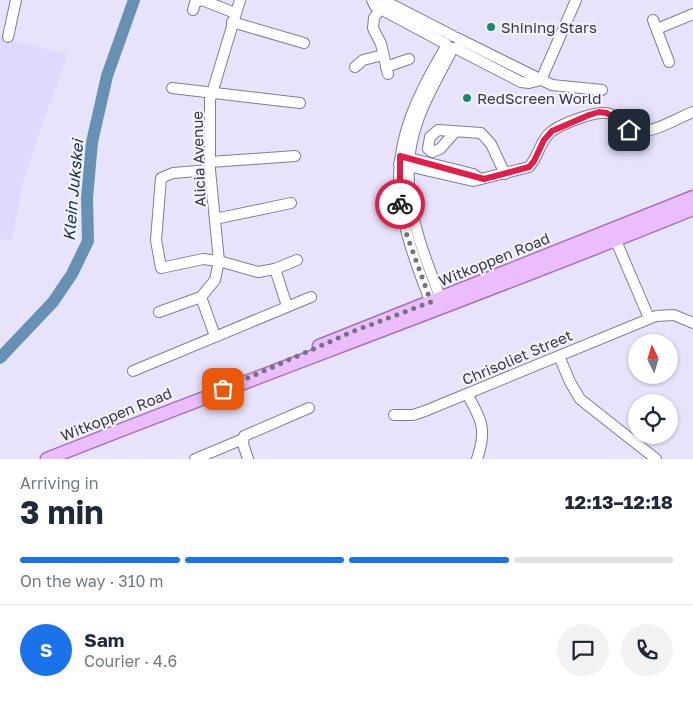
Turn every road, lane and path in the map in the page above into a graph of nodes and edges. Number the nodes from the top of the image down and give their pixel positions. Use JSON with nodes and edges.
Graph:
{"nodes":[{"id":1,"x":16,"y":0,"type":"edge"},
{"id":2,"x":240,"y":0,"type":"edge"},
{"id":3,"x":372,"y":0,"type":"edge"},
{"id":4,"x":576,"y":0,"type":"edge"},
{"id":5,"x":381,"y":4,"type":"edge"},
{"id":6,"x":193,"y":10,"type":"dead end"},
{"id":7,"x":693,"y":14,"type":"edge"},
{"id":8,"x":234,"y":18,"type":"junction"},
{"id":9,"x":8,"y":37,"type":"dead end"},
{"id":10,"x":304,"y":43,"type":"dead end"},
{"id":11,"x":452,"y":43,"type":"junction"},
{"id":12,"x":383,"y":55,"type":"junction"},
{"id":13,"x":409,"y":59,"type":"dead end"},
{"id":14,"x":669,"y":62,"type":"dead end"},
{"id":15,"x":355,"y":67,"type":"dead end"},
{"id":16,"x":541,"y":80,"type":"junction"},
{"id":17,"x":172,"y":88,"type":"dead end"},
{"id":18,"x":602,"y":90,"type":"dead end"},
{"id":19,"x":212,"y":92,"type":"junction"},
{"id":20,"x":300,"y":103,"type":"dead end"},
{"id":21,"x":693,"y":112,"type":"edge"},
{"id":22,"x":455,"y":132,"type":"dead end"},
{"id":23,"x":294,"y":156,"type":"dead end"},
{"id":24,"x":404,"y":161,"type":"junction"},
{"id":25,"x":210,"y":166,"type":"junction"},
{"id":26,"x":505,"y":174,"type":"junction"},
{"id":27,"x":693,"y":197,"type":"edge"},
{"id":28,"x":291,"y":203,"type":"dead end"},
{"id":29,"x":693,"y":209,"type":"edge"},
{"id":30,"x":215,"y":219,"type":"junction"},
{"id":31,"x":613,"y":235,"type":"junction"},
{"id":32,"x":297,"y":260,"type":"dead end"},
{"id":33,"x":219,"y":261,"type":"junction"},
{"id":34,"x":275,"y":269,"type":"junction"},
{"id":35,"x":312,"y":296,"type":"dead end"},
{"id":36,"x":201,"y":297,"type":"junction"},
{"id":37,"x":438,"y":305,"type":"junction"},
{"id":38,"x":288,"y":306,"type":"junction"},
{"id":39,"x":159,"y":312,"type":"dead end"},
{"id":40,"x":649,"y":318,"type":"junction"},
{"id":41,"x":693,"y":324,"type":"edge"},
{"id":42,"x":215,"y":336,"type":"junction"},
{"id":43,"x":559,"y":356,"type":"junction"},
{"id":44,"x":133,"y":371,"type":"dead end"},
{"id":45,"x":466,"y":394,"type":"junction"},
{"id":46,"x":308,"y":408,"type":"dead end"},
{"id":47,"x":394,"y":415,"type":"dead end"},
{"id":48,"x":243,"y":438,"type":"junction"},
{"id":49,"x":47,"y":459,"type":"edge"},
{"id":50,"x":195,"y":459,"type":"edge"},
{"id":51,"x":248,"y":459,"type":"edge"},
{"id":52,"x":476,"y":459,"type":"edge"},
{"id":53,"x":656,"y":459,"type":"edge"}],
"edges":[{"from":1,"to":9,"type":"street"},
{"from":2,"to":8,"type":"street","name":"Alicia Avenue"},
{"from":3,"to":5,"type":"street"},
{"from":4,"to":16,"type":"street"},
{"from":5,"to":11,"type":"street"},
{"from":5,"to":12,"type":"street"},
{"from":6,"to":8,"type":"street"},
{"from":7,"to":14,"type":"street"},
{"from":8,"to":10,"type":"street"},
{"from":8,"to":19,"type":"street","name":"Alicia Avenue"},
{"from":11,"to":16,"type":"street"},
{"from":11,"to":24,"type":"street"},
{"from":12,"to":13,"type":"street"},
{"from":12,"to":15,"type":"street"},
{"from":16,"to":18,"type":"street"},
{"from":17,"to":19,"type":"street"},
{"from":19,"to":20,"type":"street"},
{"from":19,"to":25,"type":"street","name":"Alicia Avenue"},
{"from":21,"to":26,"type":"street"},
{"from":22,"to":26,"type":"street"},
{"from":23,"to":25,"type":"street"},
{"from":24,"to":26,"type":"street"},
{"from":24,"to":37,"type":"street"},
{"from":25,"to":30,"type":"street","name":"Alicia Avenue"},
{"from":25,"to":33,"type":"street"},
{"from":27,"to":31,"type":"main road","name":"Witkoppen Road"},
{"from":28,"to":30,"type":"street"},
{"from":29,"to":31,"type":"main road","name":"Witkoppen Road"},
{"from":30,"to":33,"type":"street","name":"Alicia Avenue"},
{"from":31,"to":37,"type":"main road","name":"Witkoppen Road"},
{"from":31,"to":40,"type":"street"},
{"from":32,"to":34,"type":"street"},
{"from":33,"to":34,"type":"street"},
{"from":33,"to":36,"type":"street"},
{"from":34,"to":38,"type":"street"},
{"from":35,"to":38,"type":"street"},
{"from":36,"to":39,"type":"street"},
{"from":36,"to":42,"type":"street"},
{"from":37,"to":49,"type":"main road","name":"Witkoppen Road"},
{"from":38,"to":42,"type":"street"},
{"from":40,"to":41,"type":"street","name":"Chrisoliet Street"},
{"from":40,"to":43,"type":"street","name":"Chrisoliet Street"},
{"from":42,"to":44,"type":"street"},
{"from":43,"to":45,"type":"street","name":"Chrisoliet Street"},
{"from":43,"to":53,"type":"street"},
{"from":45,"to":47,"type":"street","name":"Chrisoliet Street"},
{"from":45,"to":52,"type":"street"},
{"from":46,"to":48,"type":"street"},
{"from":48,"to":50,"type":"street"},
{"from":48,"to":51,"type":"street"}]}
